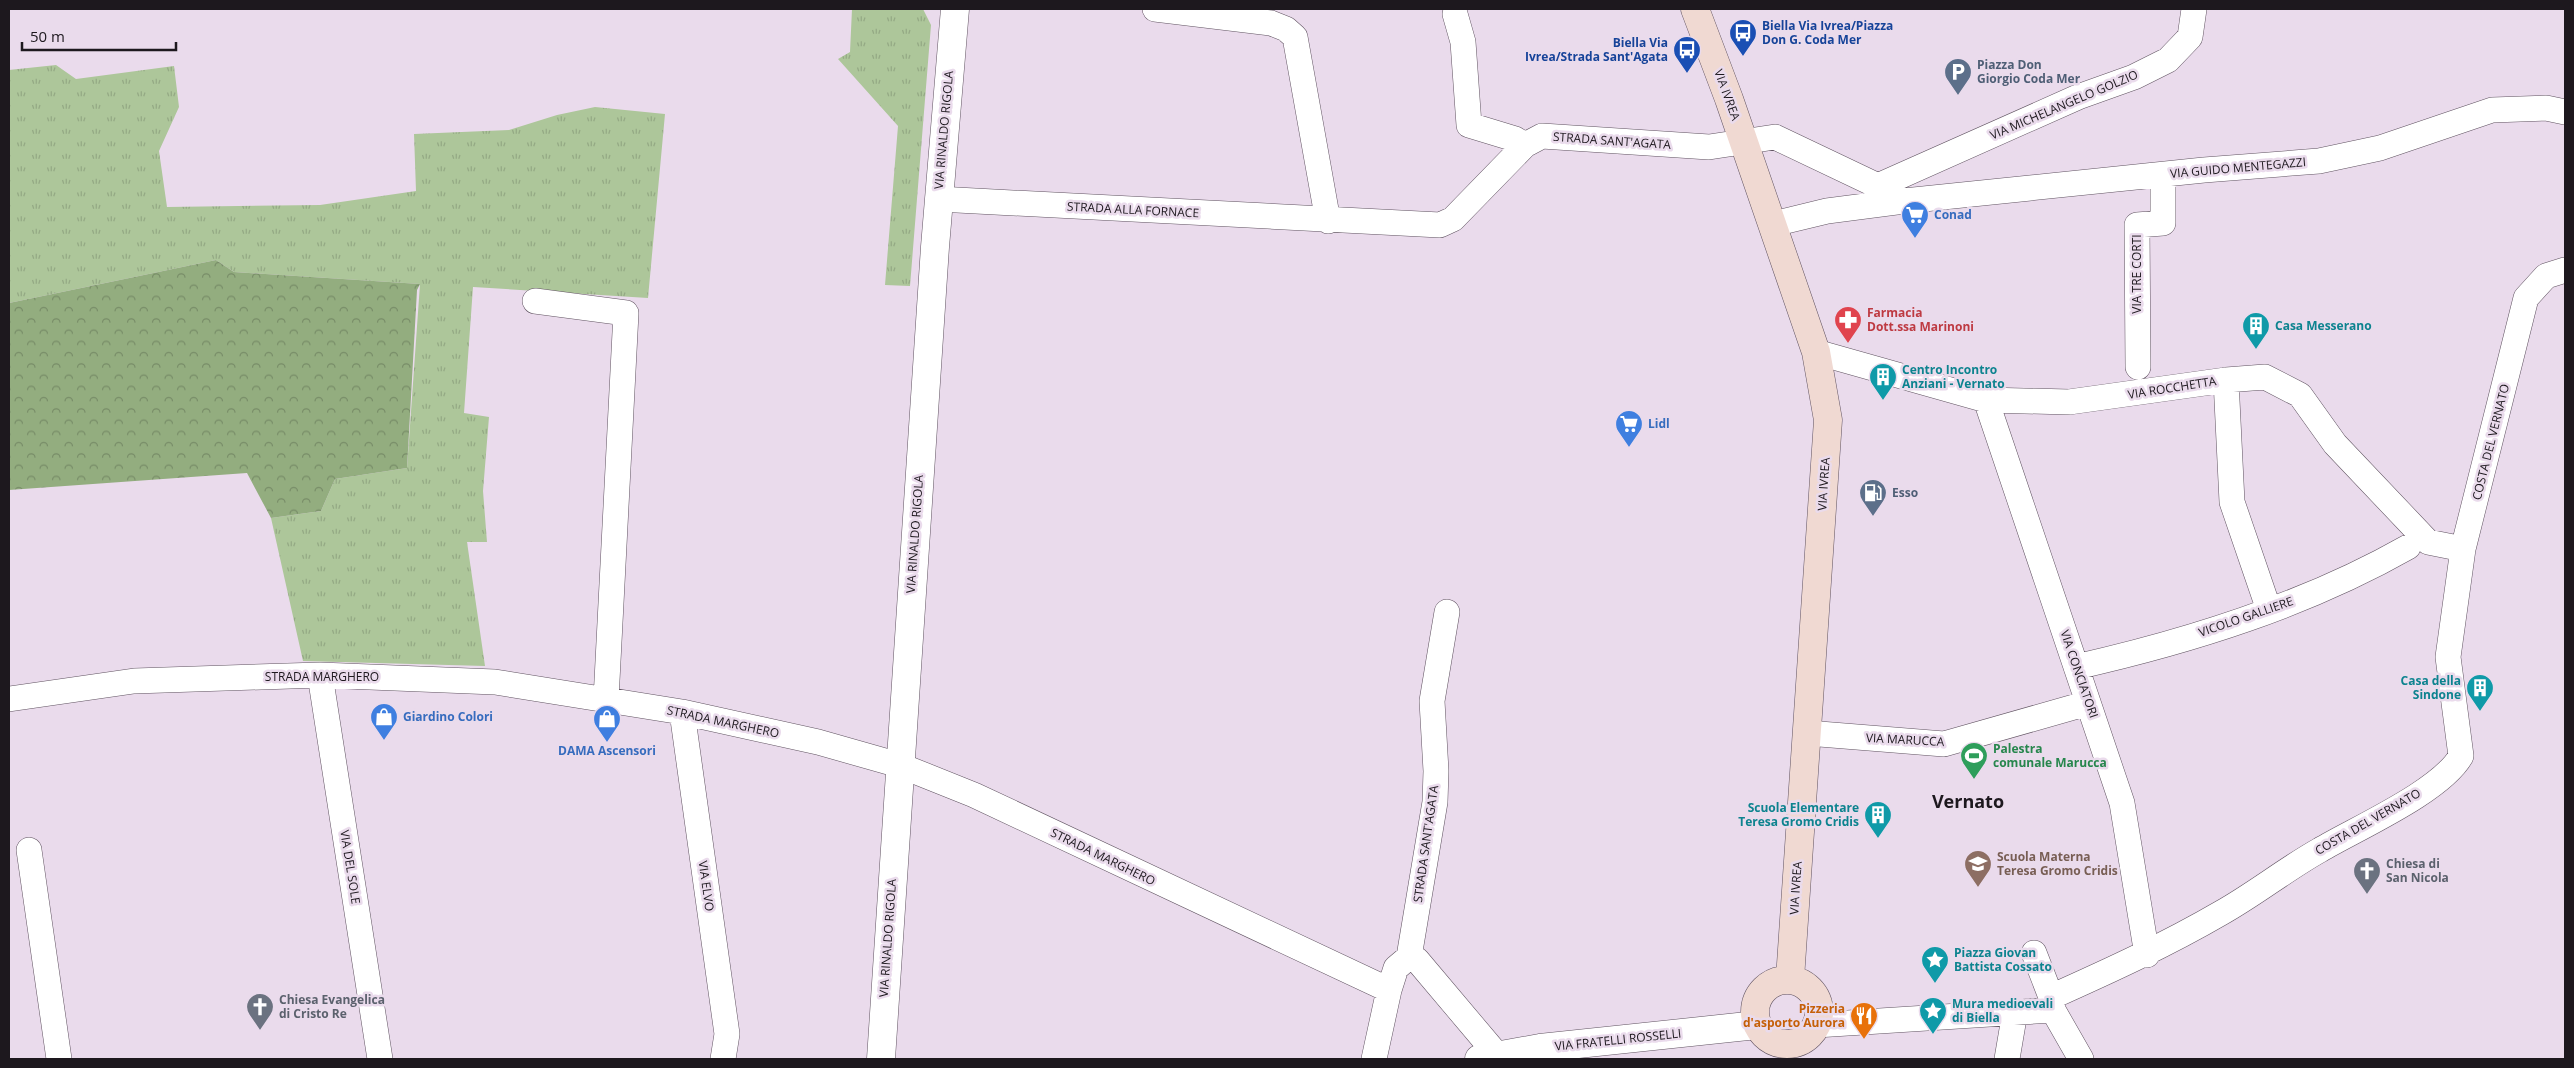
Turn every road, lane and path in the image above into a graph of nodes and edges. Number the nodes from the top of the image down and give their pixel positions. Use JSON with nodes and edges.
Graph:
{"nodes":[{"id":1,"x":955,"y":9,"type":"edge"},
{"id":2,"x":1155,"y":9,"type":"edge"},
{"id":3,"x":1695,"y":9,"type":"edge"},
{"id":4,"x":2194,"y":9,"type":"edge"},
{"id":5,"x":1455,"y":14,"type":"dead end"},
{"id":6,"x":2565,"y":112,"type":"edge"},
{"id":7,"x":1744,"y":142,"type":"junction"},
{"id":8,"x":1525,"y":145,"type":"junction"},
{"id":9,"x":2163,"y":175,"type":"junction"},
{"id":10,"x":1867,"y":181,"type":"junction"},
{"id":11,"x":938,"y":199,"type":"junction"},
{"id":12,"x":1904,"y":201,"type":"junction"},
{"id":13,"x":1827,"y":211,"type":"junction"},
{"id":14,"x":1328,"y":221,"type":"junction"},
{"id":15,"x":1773,"y":224,"type":"junction"},
{"id":16,"x":1424,"y":226,"type":"joint"},
{"id":17,"x":2565,"y":270,"type":"edge"},
{"id":18,"x":535,"y":301,"type":"dead end"},
{"id":19,"x":1816,"y":352,"type":"junction"},
{"id":20,"x":2226,"y":380,"type":"junction"},
{"id":21,"x":2138,"y":381,"type":"junction"},
{"id":22,"x":1986,"y":400,"type":"junction"},
{"id":23,"x":2408,"y":547,"type":"dead end"},
{"id":24,"x":2463,"y":549,"type":"junction"},
{"id":25,"x":2269,"y":610,"type":"junction"},
{"id":26,"x":1447,"y":612,"type":"dead end"},
{"id":27,"x":2076,"y":667,"type":"junction"},
{"id":28,"x":320,"y":675,"type":"junction"},
{"id":29,"x":9,"y":699,"type":"edge"},
{"id":30,"x":606,"y":700,"type":"junction"},
{"id":31,"x":2088,"y":703,"type":"junction"},
{"id":32,"x":682,"y":712,"type":"junction"},
{"id":33,"x":1807,"y":733,"type":"junction"},
{"id":34,"x":899,"y":766,"type":"junction"},
{"id":35,"x":29,"y":850,"type":"dead end"},
{"id":36,"x":2034,"y":953,"type":"dead end"},
{"id":37,"x":2147,"y":955,"type":"junction"},
{"id":38,"x":1409,"y":957,"type":"junction"},
{"id":39,"x":1790,"y":979,"type":"junction"},
{"id":40,"x":1389,"y":990,"type":"junction"},
{"id":41,"x":2052,"y":1004,"type":"junction"},
{"id":42,"x":2015,"y":1012,"type":"junction"},
{"id":43,"x":1757,"y":1025,"type":"junction"},
{"id":44,"x":1816,"y":1025,"type":"junction"},
{"id":45,"x":1787,"y":1052,"type":"edge"},
{"id":46,"x":1489,"y":1058,"type":"edge"},
{"id":47,"x":59,"y":1059,"type":"edge"},
{"id":48,"x":380,"y":1059,"type":"edge"},
{"id":49,"x":723,"y":1059,"type":"edge"},
{"id":50,"x":881,"y":1059,"type":"edge"},
{"id":51,"x":1374,"y":1059,"type":"edge"},
{"id":52,"x":2007,"y":1059,"type":"edge"},
{"id":53,"x":2081,"y":1059,"type":"edge"}],
"edges":[{"from":1,"to":11,"type":"street","name":"VIA RINALDO RIGOLA"},
{"from":2,"to":14,"type":"street"},
{"from":3,"to":7,"type":"main road","name":"VIA IVREA"},
{"from":4,"to":10,"type":"street","name":"VIA MICHELANGELO GOLZIO"},
{"from":5,"to":8,"type":"street"},
{"from":6,"to":9,"type":"street","name":"VIA GUIDO MENTEGAZZI"},
{"from":7,"to":8,"type":"street","name":"STRADA SANT'AGATA"},
{"from":7,"to":10,"type":"street"},
{"from":7,"to":15,"type":"main road","name":"VIA IVREA"},
{"from":8,"to":16,"type":"street","name":"STRADA SANT'AGATA"},
{"from":9,"to":12,"type":"street","name":"VIA GUIDO MENTEGAZZI"},
{"from":9,"to":21,"type":"street","name":"VIA TRE CORTI"},
{"from":10,"to":12,"type":"street"},
{"from":10,"to":13,"type":"street"},
{"from":11,"to":14,"type":"street","name":"STRADA ALLA FORNACE"},
{"from":11,"to":34,"type":"street","name":"VIA RINALDO RIGOLA"},
{"from":12,"to":13,"type":"street","name":"VIA GUIDO MENTEGAZZI"},
{"from":13,"to":15,"type":"street","name":"VIA GUIDO MENTEGAZZI"},
{"from":14,"to":16,"type":"street","name":"STRADA ALLA FORNACE"},
{"from":15,"to":19,"type":"main road","name":"VIA IVREA"},
{"from":17,"to":24,"type":"street","name":"COSTA DEL VERNATO"},
{"from":18,"to":30,"type":"street"},
{"from":19,"to":22,"type":"street","name":"VIA ROCCHETTA"},
{"from":19,"to":33,"type":"main road","name":"VIA IVREA"},
{"from":20,"to":21,"type":"street","name":"VIA ROCCHETTA"},
{"from":20,"to":24,"type":"street","name":"VIA ROCCHETTA"},
{"from":20,"to":25,"type":"street"},
{"from":21,"to":22,"type":"street","name":"VIA ROCCHETTA"},
{"from":22,"to":27,"type":"street","name":"VIA CONCIATORI"},
{"from":23,"to":25,"type":"street","name":"VICOLO GALLIERE"},
{"from":24,"to":37,"type":"street","name":"COSTA DEL VERNATO"},
{"from":25,"to":27,"type":"street","name":"VICOLO GALLIERE"},
{"from":26,"to":38,"type":"street","name":"STRADA SANT'AGATA"},
{"from":27,"to":31,"type":"street","name":"VIA CONCIATORI"},
{"from":28,"to":29,"type":"street","name":"STRADA MARGHERO"},
{"from":28,"to":30,"type":"street","name":"STRADA MARGHERO"},
{"from":28,"to":48,"type":"street","name":"VIA DEL SOLE"},
{"from":30,"to":32,"type":"street","name":"STRADA MARGHERO"},
{"from":31,"to":33,"type":"street","name":"VIA MARUCCA"},
{"from":31,"to":37,"type":"street","name":"VIA CONCIATORI"},
{"from":32,"to":34,"type":"street","name":"STRADA MARGHERO"},
{"from":32,"to":49,"type":"street","name":"VIA ELVO"},
{"from":33,"to":39,"type":"main road","name":"VIA IVREA"},
{"from":34,"to":40,"type":"street","name":"STRADA MARGHERO"},
{"from":34,"to":50,"type":"street","name":"VIA RINALDO RIGOLA"},
{"from":35,"to":47,"type":"street"},
{"from":36,"to":41,"type":"street"},
{"from":37,"to":41,"type":"street","name":"COSTA DEL VERNATO"},
{"from":38,"to":40,"type":"street"},
{"from":38,"to":46,"type":"street"},
{"from":39,"to":43,"type":"main road"},
{"from":39,"to":44,"type":"main road"},
{"from":40,"to":51,"type":"street"},
{"from":41,"to":42,"type":"street"},
{"from":41,"to":53,"type":"street"},
{"from":42,"to":44,"type":"street"},
{"from":42,"to":52,"type":"street"},
{"from":43,"to":45,"type":"main road"},
{"from":43,"to":46,"type":"street","name":"VIA FRATELLI ROSSELLI"},
{"from":44,"to":45,"type":"main road"}]}
